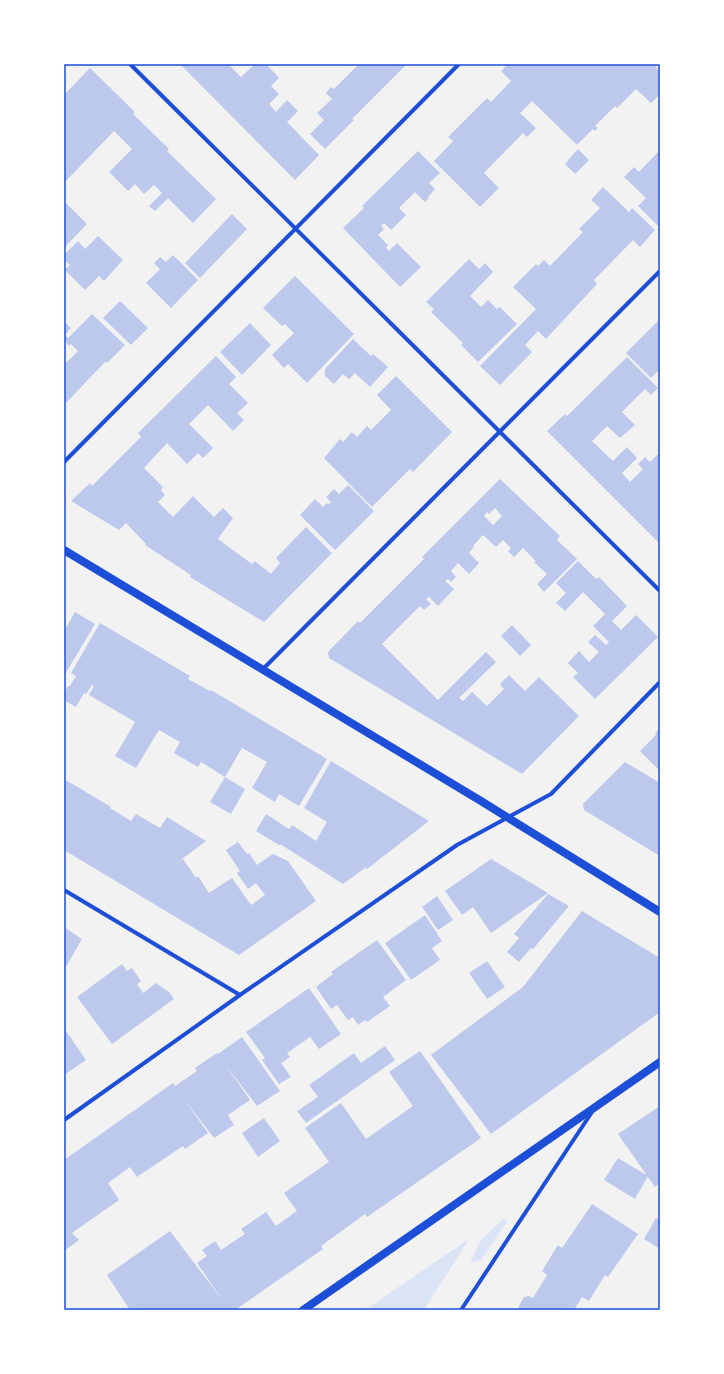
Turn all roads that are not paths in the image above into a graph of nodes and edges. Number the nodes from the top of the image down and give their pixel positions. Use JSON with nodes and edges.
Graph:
{"nodes":[{"id":1,"x":130,"y":64,"type":"edge"},
{"id":2,"x":458,"y":64,"type":"edge"},
{"id":3,"x":295,"y":228,"type":"junction"},
{"id":4,"x":660,"y":271,"type":"edge"},
{"id":5,"x":500,"y":432,"type":"junction"},
{"id":6,"x":64,"y":462,"type":"edge"},
{"id":7,"x":64,"y":550,"type":"edge"},
{"id":8,"x":660,"y":591,"type":"edge"},
{"id":9,"x":263,"y":669,"type":"junction"},
{"id":10,"x":660,"y":682,"type":"edge"},
{"id":11,"x":506,"y":818,"type":"junction"},
{"id":12,"x":64,"y":890,"type":"edge"},
{"id":13,"x":660,"y":912,"type":"edge"},
{"id":14,"x":240,"y":995,"type":"junction"},
{"id":15,"x":660,"y":1062,"type":"edge"},
{"id":16,"x":595,"y":1107,"type":"junction"},
{"id":17,"x":64,"y":1120,"type":"edge"},
{"id":18,"x":303,"y":1310,"type":"edge"},
{"id":19,"x":461,"y":1310,"type":"edge"}],
"edges":[{"from":1,"to":3,"type":"street"},
{"from":2,"to":3,"type":"street"},
{"from":3,"to":5,"type":"street"},
{"from":3,"to":6,"type":"street"},
{"from":4,"to":5,"type":"street"},
{"from":5,"to":8,"type":"street"},
{"from":5,"to":9,"type":"street"},
{"from":7,"to":9,"type":"main road"},
{"from":9,"to":11,"type":"main road"},
{"from":10,"to":11,"type":"street"},
{"from":11,"to":13,"type":"main road"},
{"from":11,"to":14,"type":"street"},
{"from":12,"to":14,"type":"street"},
{"from":14,"to":17,"type":"street"},
{"from":15,"to":16,"type":"main road"},
{"from":16,"to":18,"type":"main road"},
{"from":16,"to":19,"type":"street"}]}
